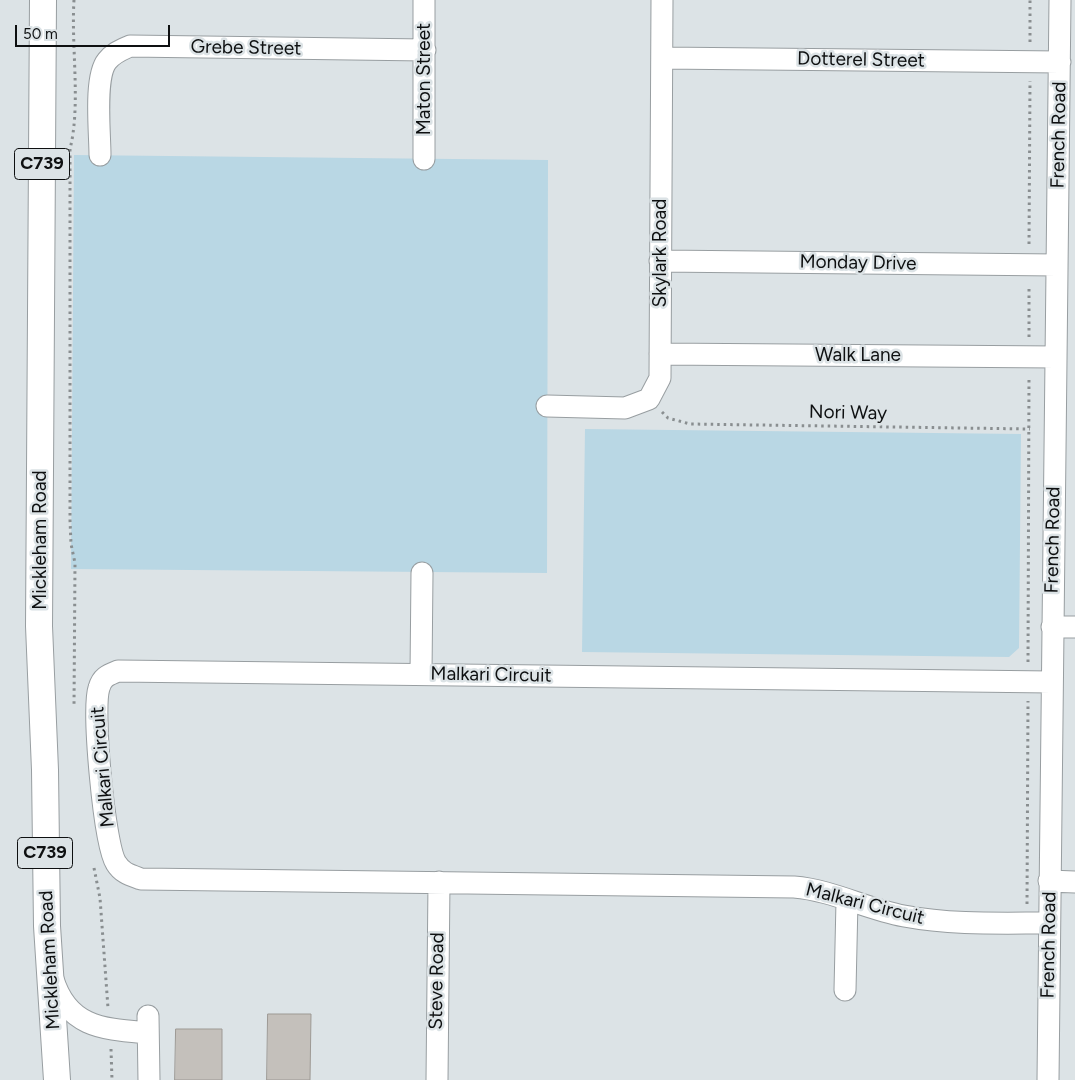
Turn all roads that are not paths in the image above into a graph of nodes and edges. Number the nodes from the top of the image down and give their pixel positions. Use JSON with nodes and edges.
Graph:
{"nodes":[{"id":1,"x":43,"y":0,"type":"edge"},
{"id":2,"x":424,"y":0,"type":"edge"},
{"id":3,"x":662,"y":0,"type":"edge"},
{"id":4,"x":1060,"y":0,"type":"edge"},
{"id":5,"x":425,"y":50,"type":"junction"},
{"id":6,"x":662,"y":58,"type":"junction"},
{"id":7,"x":1060,"y":62,"type":"junction"},
{"id":8,"x":100,"y":155,"type":"dead end"},
{"id":9,"x":424,"y":159,"type":"dead end"},
{"id":10,"x":1066,"y":210,"type":"edge"},
{"id":11,"x":660,"y":261,"type":"junction"},
{"id":12,"x":1057,"y":265,"type":"junction"},
{"id":13,"x":660,"y":354,"type":"junction"},
{"id":14,"x":1056,"y":357,"type":"junction"},
{"id":15,"x":547,"y":406,"type":"dead end"},
{"id":16,"x":422,"y":573,"type":"dead end"},
{"id":17,"x":1075,"y":626,"type":"edge"},
{"id":18,"x":1052,"y":627,"type":"junction"},
{"id":19,"x":421,"y":674,"type":"junction"},
{"id":20,"x":1052,"y":682,"type":"junction"},
{"id":21,"x":439,"y":882,"type":"junction"},
{"id":22,"x":1050,"y":882,"type":"junction"},
{"id":23,"x":1075,"y":882,"type":"edge"},
{"id":24,"x":848,"y":901,"type":"junction"},
{"id":25,"x":1048,"y":923,"type":"junction"},
{"id":26,"x":49,"y":966,"type":"junction"},
{"id":27,"x":845,"y":990,"type":"dead end"},
{"id":28,"x":57,"y":1080,"type":"edge"},
{"id":29,"x":149,"y":1080,"type":"edge"},
{"id":30,"x":437,"y":1080,"type":"edge"},
{"id":31,"x":1048,"y":1080,"type":"edge"}],
"edges":[{"from":1,"to":26,"type":"main road","name":"Mickleham Road","number":"C739"},
{"from":2,"to":5,"type":"street","name":"Maton Street"},
{"from":3,"to":6,"type":"street","name":"Skylark Road"},
{"from":4,"to":7,"type":"street","name":"French Road"},
{"from":5,"to":8,"type":"street","name":"Grebe Street"},
{"from":5,"to":9,"type":"street","name":"Maton Street"},
{"from":6,"to":7,"type":"street","name":"Dotterel Street"},
{"from":6,"to":11,"type":"street","name":"Skylark Road"},
{"from":7,"to":10,"type":"street","name":"French Road"},
{"from":10,"to":12,"type":"street","name":"French Road"},
{"from":11,"to":12,"type":"street","name":"Monday Drive"},
{"from":11,"to":13,"type":"street","name":"Skylark Road"},
{"from":12,"to":14,"type":"street","name":"French Road"},
{"from":13,"to":14,"type":"street","name":"Walk Lane"},
{"from":13,"to":15,"type":"street","name":"Skylark Road"},
{"from":14,"to":18,"type":"street","name":"French Road"},
{"from":16,"to":19,"type":"street"},
{"from":17,"to":18,"type":"street"},
{"from":18,"to":20,"type":"street","name":"French Road"},
{"from":19,"to":20,"type":"street","name":"Malkari Circuit"},
{"from":19,"to":21,"type":"street","name":"Malkari Circuit"},
{"from":20,"to":22,"type":"street","name":"French Road"},
{"from":21,"to":24,"type":"street","name":"Malkari Circuit"},
{"from":21,"to":30,"type":"street","name":"Steve Road"},
{"from":22,"to":23,"type":"street"},
{"from":22,"to":25,"type":"street","name":"French Road"},
{"from":24,"to":25,"type":"street","name":"Malkari Circuit"},
{"from":24,"to":27,"type":"street"},
{"from":25,"to":31,"type":"street","name":"French Road"},
{"from":26,"to":28,"type":"main road","name":"Mickleham Road","number":"C739"},
{"from":26,"to":29,"type":"street"}]}
